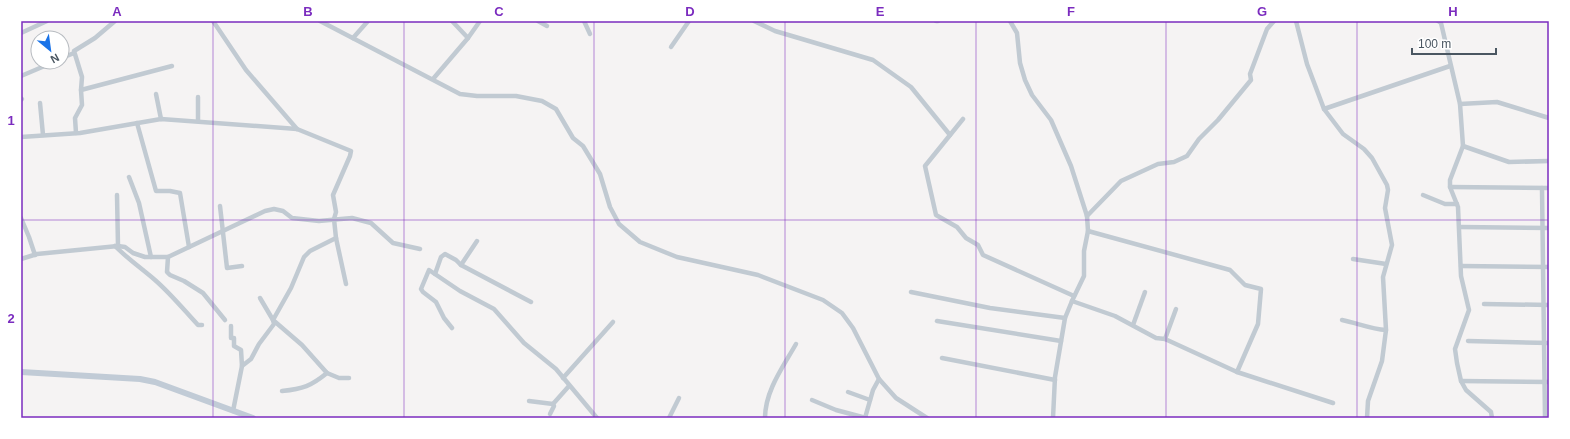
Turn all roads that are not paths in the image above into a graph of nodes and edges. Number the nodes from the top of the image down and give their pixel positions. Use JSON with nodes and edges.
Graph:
{"nodes":[{"id":1,"x":47,"y":21,"type":"edge"},
{"id":2,"x":115,"y":21,"type":"edge"},
{"id":3,"x":213,"y":21,"type":"edge"},
{"id":4,"x":320,"y":21,"type":"edge"},
{"id":5,"x":368,"y":21,"type":"edge"},
{"id":6,"x":452,"y":21,"type":"edge"},
{"id":7,"x":480,"y":21,"type":"edge"},
{"id":8,"x":538,"y":21,"type":"edge"},
{"id":9,"x":584,"y":21,"type":"edge"},
{"id":10,"x":689,"y":21,"type":"edge"},
{"id":11,"x":754,"y":21,"type":"edge"},
{"id":12,"x":1010,"y":21,"type":"edge"},
{"id":13,"x":1274,"y":21,"type":"edge"},
{"id":14,"x":1296,"y":21,"type":"edge"},
{"id":15,"x":1438,"y":21,"type":"edge"},
{"id":16,"x":547,"y":26,"type":"dead end"},
{"id":17,"x":21,"y":33,"type":"edge"},
{"id":18,"x":590,"y":34,"type":"dead end"},
{"id":19,"x":353,"y":38,"type":"junction"},
{"id":20,"x":468,"y":38,"type":"junction"},
{"id":21,"x":671,"y":47,"type":"dead end"},
{"id":22,"x":74,"y":53,"type":"junction"},
{"id":23,"x":70,"y":55,"type":"edge"},
{"id":24,"x":172,"y":66,"type":"dead end"},
{"id":25,"x":1450,"y":66,"type":"junction"},
{"id":26,"x":35,"y":70,"type":"edge"},
{"id":27,"x":21,"y":76,"type":"edge"},
{"id":28,"x":433,"y":79,"type":"junction"},
{"id":29,"x":80,"y":90,"type":"junction"},
{"id":30,"x":156,"y":94,"type":"dead end"},
{"id":31,"x":198,"y":97,"type":"dead end"},
{"id":32,"x":40,"y":103,"type":"dead end"},
{"id":33,"x":1460,"y":104,"type":"junction"},
{"id":34,"x":1324,"y":109,"type":"junction"},
{"id":35,"x":1549,"y":118,"type":"edge"},
{"id":36,"x":161,"y":119,"type":"junction"},
{"id":37,"x":963,"y":119,"type":"dead end"},
{"id":38,"x":198,"y":121,"type":"junction"},
{"id":39,"x":137,"y":123,"type":"junction"},
{"id":40,"x":297,"y":129,"type":"junction"},
{"id":41,"x":76,"y":133,"type":"junction"},
{"id":42,"x":43,"y":135,"type":"junction"},
{"id":43,"x":950,"y":136,"type":"junction"},
{"id":44,"x":21,"y":137,"type":"edge"},
{"id":45,"x":1464,"y":146,"type":"junction"},
{"id":46,"x":1549,"y":161,"type":"edge"},
{"id":47,"x":129,"y":177,"type":"dead end"},
{"id":48,"x":1450,"y":187,"type":"junction"},
{"id":49,"x":1542,"y":188,"type":"junction"},
{"id":50,"x":1549,"y":188,"type":"edge"},
{"id":51,"x":117,"y":195,"type":"dead end"},
{"id":52,"x":1423,"y":195,"type":"dead end"},
{"id":53,"x":1457,"y":204,"type":"junction"},
{"id":54,"x":220,"y":206,"type":"dead end"},
{"id":55,"x":1087,"y":216,"type":"junction"},
{"id":56,"x":21,"y":218,"type":"edge"},
{"id":57,"x":334,"y":219,"type":"junction"},
{"id":58,"x":1460,"y":227,"type":"junction"},
{"id":59,"x":1542,"y":228,"type":"junction"},
{"id":60,"x":1549,"y":228,"type":"edge"},
{"id":61,"x":223,"y":231,"type":"junction"},
{"id":62,"x":1088,"y":231,"type":"junction"},
{"id":63,"x":336,"y":238,"type":"junction"},
{"id":64,"x":477,"y":241,"type":"dead end"},
{"id":65,"x":116,"y":246,"type":"junction"},
{"id":66,"x":189,"y":247,"type":"junction"},
{"id":67,"x":420,"y":249,"type":"dead end"},
{"id":68,"x":35,"y":255,"type":"junction"},
{"id":69,"x":151,"y":256,"type":"junction"},
{"id":70,"x":168,"y":257,"type":"junction"},
{"id":71,"x":1353,"y":259,"type":"dead end"},
{"id":72,"x":21,"y":260,"type":"edge"},
{"id":73,"x":1386,"y":264,"type":"junction"},
{"id":74,"x":461,"y":265,"type":"junction"},
{"id":75,"x":242,"y":266,"type":"dead end"},
{"id":76,"x":1461,"y":266,"type":"junction"},
{"id":77,"x":1543,"y":267,"type":"junction"},
{"id":78,"x":1549,"y":267,"type":"edge"},
{"id":79,"x":435,"y":274,"type":"junction"},
{"id":80,"x":346,"y":284,"type":"dead end"},
{"id":81,"x":911,"y":292,"type":"dead end"},
{"id":82,"x":1145,"y":292,"type":"dead end"},
{"id":83,"x":260,"y":298,"type":"dead end"},
{"id":84,"x":1073,"y":298,"type":"junction"},
{"id":85,"x":531,"y":302,"type":"dead end"},
{"id":86,"x":1484,"y":304,"type":"dead end"},
{"id":87,"x":1543,"y":305,"type":"junction"},
{"id":88,"x":1549,"y":305,"type":"edge"},
{"id":89,"x":1176,"y":309,"type":"dead end"},
{"id":90,"x":1065,"y":318,"type":"junction"},
{"id":91,"x":225,"y":320,"type":"dead end"},
{"id":92,"x":273,"y":320,"type":"junction"},
{"id":93,"x":937,"y":320,"type":"dead end"},
{"id":94,"x":1342,"y":320,"type":"dead end"},
{"id":95,"x":613,"y":322,"type":"dead end"},
{"id":96,"x":202,"y":325,"type":"dead end"},
{"id":97,"x":1133,"y":325,"type":"junction"},
{"id":98,"x":231,"y":326,"type":"dead end"},
{"id":99,"x":452,"y":328,"type":"dead end"},
{"id":100,"x":1386,"y":330,"type":"junction"},
{"id":101,"x":1165,"y":339,"type":"junction"},
{"id":102,"x":1061,"y":341,"type":"junction"},
{"id":103,"x":1468,"y":341,"type":"dead end"},
{"id":104,"x":1546,"y":343,"type":"edge"},
{"id":105,"x":796,"y":344,"type":"dead end"},
{"id":106,"x":942,"y":358,"type":"dead end"},
{"id":107,"x":242,"y":366,"type":"junction"},
{"id":108,"x":21,"y":372,"type":"edge"},
{"id":109,"x":1237,"y":372,"type":"junction"},
{"id":110,"x":327,"y":374,"type":"junction"},
{"id":111,"x":349,"y":378,"type":"dead end"},
{"id":112,"x":563,"y":378,"type":"junction"},
{"id":113,"x":879,"y":379,"type":"junction"},
{"id":114,"x":1055,"y":380,"type":"junction"},
{"id":115,"x":1461,"y":381,"type":"junction"},
{"id":116,"x":1547,"y":382,"type":"edge"},
{"id":117,"x":569,"y":386,"type":"junction"},
{"id":118,"x":282,"y":391,"type":"dead end"},
{"id":119,"x":848,"y":392,"type":"dead end"},
{"id":120,"x":679,"y":398,"type":"dead end"},
{"id":121,"x":812,"y":400,"type":"dead end"},
{"id":122,"x":870,"y":400,"type":"junction"},
{"id":123,"x":529,"y":401,"type":"dead end"},
{"id":124,"x":1334,"y":403,"type":"dead end"},
{"id":125,"x":553,"y":404,"type":"junction"},
{"id":126,"x":233,"y":411,"type":"junction"},
{"id":127,"x":550,"y":414,"type":"dead end"},
{"id":128,"x":253,"y":418,"type":"edge"},
{"id":129,"x":597,"y":418,"type":"edge"},
{"id":130,"x":669,"y":418,"type":"edge"},
{"id":131,"x":765,"y":418,"type":"edge"},
{"id":132,"x":865,"y":418,"type":"edge"},
{"id":133,"x":927,"y":418,"type":"edge"},
{"id":134,"x":1052,"y":418,"type":"edge"},
{"id":135,"x":1367,"y":418,"type":"edge"},
{"id":136,"x":1492,"y":418,"type":"edge"},
{"id":137,"x":1545,"y":418,"type":"edge"}],
"edges":[{"from":1,"to":17,"type":"street"},
{"from":2,"to":22,"type":"street"},
{"from":3,"to":40,"type":"street"},
{"from":4,"to":19,"type":"street"},
{"from":5,"to":19,"type":"street"},
{"from":6,"to":20,"type":"street"},
{"from":7,"to":20,"type":"street"},
{"from":8,"to":16,"type":"street"},
{"from":9,"to":18,"type":"street"},
{"from":10,"to":21,"type":"street"},
{"from":11,"to":43,"type":"street"},
{"from":12,"to":55,"type":"street"},
{"from":13,"to":55,"type":"street"},
{"from":14,"to":34,"type":"street"},
{"from":15,"to":25,"type":"street"},
{"from":19,"to":28,"type":"street"},
{"from":20,"to":28,"type":"street"},
{"from":22,"to":23,"type":"street"},
{"from":22,"to":29,"type":"street"},
{"from":24,"to":29,"type":"street"},
{"from":25,"to":33,"type":"street"},
{"from":25,"to":34,"type":"street"},
{"from":26,"to":27,"type":"street"},
{"from":28,"to":113,"type":"street"},
{"from":29,"to":41,"type":"street"},
{"from":30,"to":36,"type":"street"},
{"from":31,"to":38,"type":"street"},
{"from":32,"to":42,"type":"street"},
{"from":33,"to":35,"type":"street"},
{"from":33,"to":45,"type":"street"},
{"from":34,"to":73,"type":"street"},
{"from":36,"to":38,"type":"street"},
{"from":36,"to":39,"type":"street"},
{"from":37,"to":43,"type":"street"},
{"from":38,"to":40,"type":"street"},
{"from":39,"to":41,"type":"street"},
{"from":39,"to":66,"type":"street"},
{"from":40,"to":57,"type":"street"},
{"from":41,"to":42,"type":"street"},
{"from":42,"to":44,"type":"street"},
{"from":43,"to":84,"type":"street"},
{"from":45,"to":46,"type":"street"},
{"from":45,"to":48,"type":"street"},
{"from":47,"to":69,"type":"street"},
{"from":48,"to":49,"type":"street"},
{"from":48,"to":53,"type":"street"},
{"from":49,"to":50,"type":"street"},
{"from":49,"to":59,"type":"street"},
{"from":51,"to":65,"type":"street"},
{"from":52,"to":53,"type":"street"},
{"from":53,"to":58,"type":"street"},
{"from":54,"to":61,"type":"street"},
{"from":55,"to":62,"type":"street"},
{"from":56,"to":68,"type":"street"},
{"from":57,"to":61,"type":"street"},
{"from":57,"to":63,"type":"street"},
{"from":57,"to":67,"type":"street"},
{"from":58,"to":59,"type":"street"},
{"from":58,"to":76,"type":"street"},
{"from":59,"to":60,"type":"street"},
{"from":59,"to":77,"type":"street"},
{"from":61,"to":66,"type":"street"},
{"from":61,"to":75,"type":"street"},
{"from":62,"to":84,"type":"street"},
{"from":62,"to":109,"type":"street"},
{"from":63,"to":80,"type":"street"},
{"from":63,"to":92,"type":"street"},
{"from":64,"to":74,"type":"street"},
{"from":65,"to":68,"type":"street"},
{"from":65,"to":69,"type":"street"},
{"from":65,"to":96,"type":"street"},
{"from":66,"to":70,"type":"street"},
{"from":68,"to":72,"type":"street"},
{"from":69,"to":70,"type":"street"},
{"from":70,"to":91,"type":"street"},
{"from":71,"to":73,"type":"street"},
{"from":73,"to":100,"type":"street"},
{"from":74,"to":79,"type":"street"},
{"from":74,"to":85,"type":"street"},
{"from":76,"to":77,"type":"street"},
{"from":76,"to":115,"type":"street"},
{"from":77,"to":78,"type":"street"},
{"from":77,"to":87,"type":"street"},
{"from":79,"to":99,"type":"street"},
{"from":79,"to":112,"type":"street"},
{"from":81,"to":90,"type":"street"},
{"from":82,"to":97,"type":"street"},
{"from":83,"to":92,"type":"street"},
{"from":84,"to":90,"type":"street"},
{"from":84,"to":97,"type":"street"},
{"from":86,"to":87,"type":"street"},
{"from":87,"to":88,"type":"street"},
{"from":87,"to":104,"type":"street"},
{"from":89,"to":101,"type":"street"},
{"from":90,"to":102,"type":"street"},
{"from":92,"to":107,"type":"street"},
{"from":92,"to":110,"type":"street"},
{"from":93,"to":102,"type":"street"},
{"from":94,"to":100,"type":"street"},
{"from":95,"to":112,"type":"street"},
{"from":97,"to":101,"type":"street"},
{"from":98,"to":107,"type":"street"},
{"from":100,"to":135,"type":"street"},
{"from":101,"to":109,"type":"street"},
{"from":102,"to":114,"type":"street"},
{"from":103,"to":104,"type":"street"},
{"from":104,"to":116,"type":"street"},
{"from":105,"to":131,"type":"street"},
{"from":106,"to":114,"type":"street"},
{"from":107,"to":126,"type":"street"},
{"from":108,"to":126,"type":"main road"},
{"from":109,"to":124,"type":"street"},
{"from":110,"to":111,"type":"street"},
{"from":110,"to":118,"type":"street"},
{"from":112,"to":117,"type":"street"},
{"from":113,"to":122,"type":"street"},
{"from":113,"to":133,"type":"street"},
{"from":114,"to":134,"type":"street"},
{"from":115,"to":116,"type":"street"},
{"from":115,"to":136,"type":"street"},
{"from":116,"to":137,"type":"street"},
{"from":117,"to":125,"type":"street"},
{"from":117,"to":129,"type":"street"},
{"from":119,"to":122,"type":"street"},
{"from":120,"to":130,"type":"street"},
{"from":121,"to":132,"type":"street"},
{"from":122,"to":132,"type":"street"},
{"from":123,"to":125,"type":"street"},
{"from":125,"to":127,"type":"street"},
{"from":126,"to":128,"type":"main road"}]}
